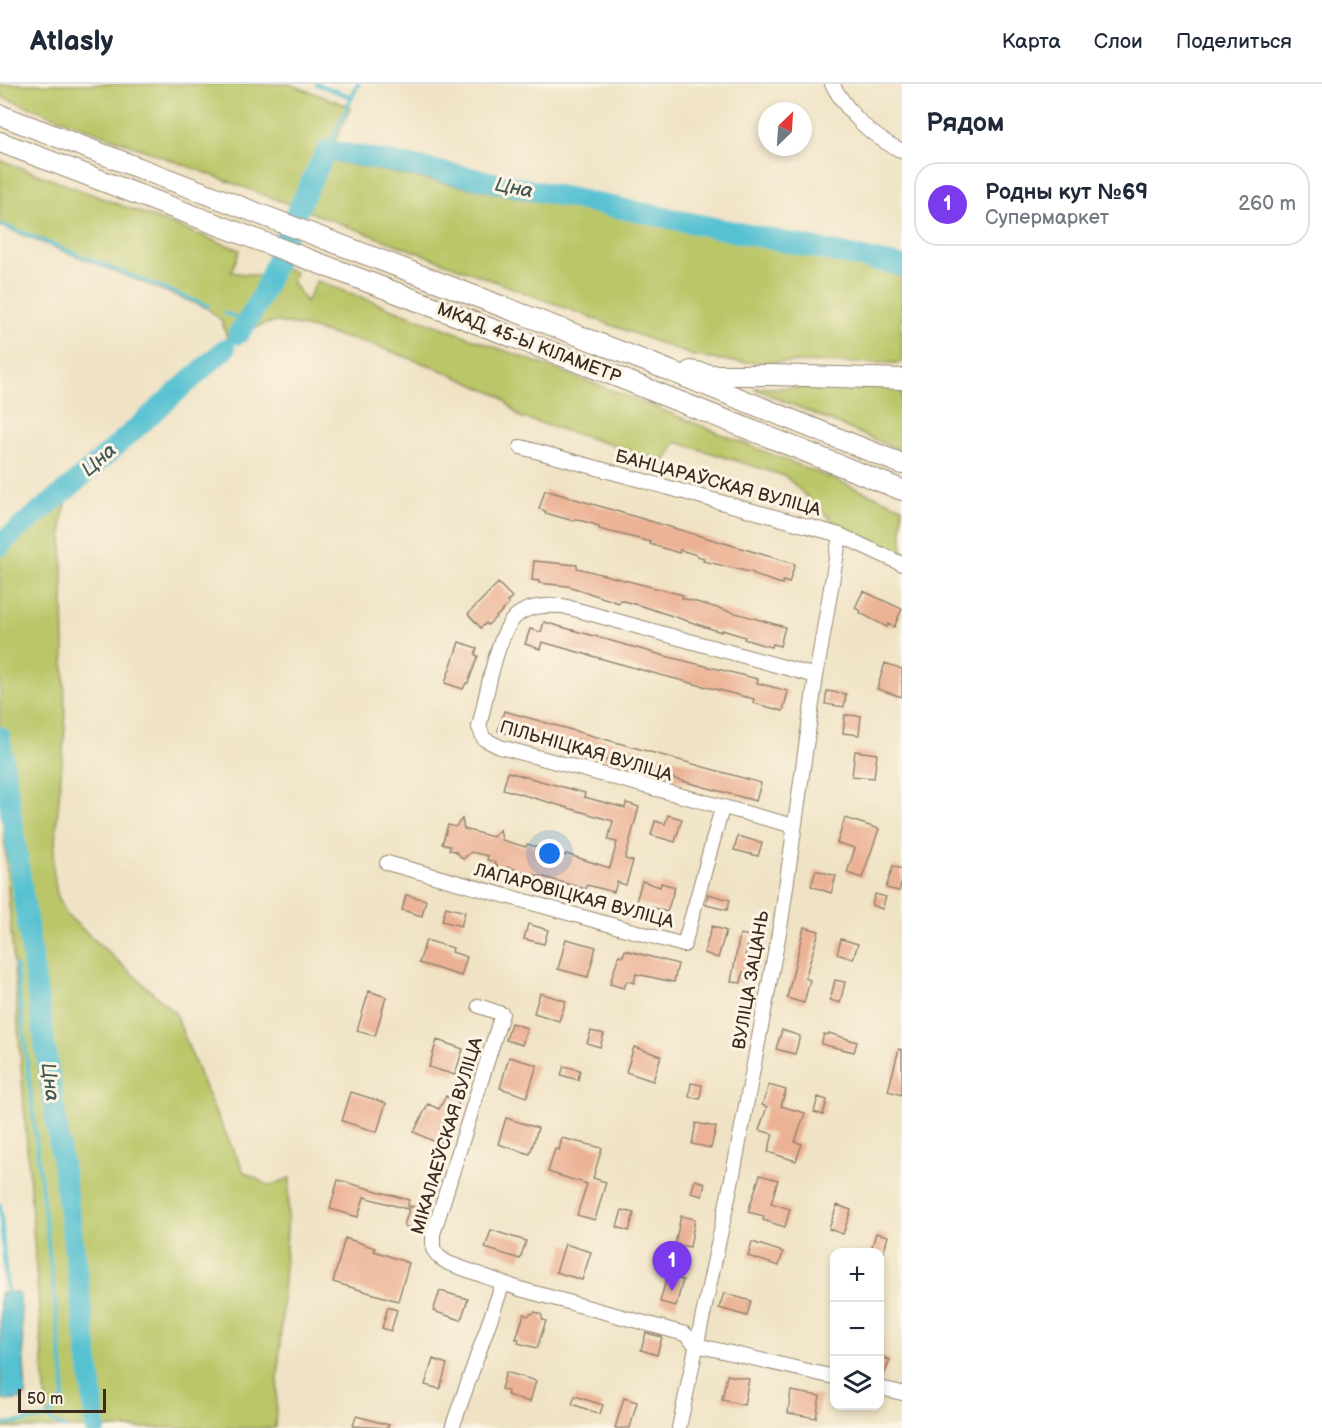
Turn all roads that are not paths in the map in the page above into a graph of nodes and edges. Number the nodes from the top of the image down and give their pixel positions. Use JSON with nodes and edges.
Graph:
{"nodes":[{"id":1,"x":832,"y":84,"type":"edge"},
{"id":2,"x":0,"y":115,"type":"edge"},
{"id":3,"x":0,"y":142,"type":"edge"},
{"id":4,"x":902,"y":151,"type":"edge"},
{"id":5,"x":653,"y":364,"type":"junction"},
{"id":6,"x":902,"y":379,"type":"edge"},
{"id":7,"x":521,"y":447,"type":"dead end"},
{"id":8,"x":902,"y":464,"type":"edge"},
{"id":9,"x":902,"y":490,"type":"edge"},
{"id":10,"x":840,"y":535,"type":"junction"},
{"id":11,"x":902,"y":564,"type":"edge"},
{"id":12,"x":816,"y":676,"type":"junction"},
{"id":13,"x":722,"y":808,"type":"junction"},
{"id":14,"x":794,"y":826,"type":"junction"},
{"id":15,"x":387,"y":863,"type":"dead end"},
{"id":16,"x":479,"y":1006,"type":"dead end"},
{"id":17,"x":503,"y":1283,"type":"junction"},
{"id":18,"x":696,"y":1345,"type":"junction"},
{"id":19,"x":830,"y":1376,"type":"edge"},
{"id":20,"x":884,"y":1389,"type":"edge"},
{"id":21,"x":902,"y":1393,"type":"edge"},
{"id":22,"x":452,"y":1428,"type":"edge"},
{"id":23,"x":678,"y":1428,"type":"edge"}],
"edges":[{"from":1,"to":4,"type":"street"},
{"from":2,"to":5,"type":"highway","name":"МКАД, 45-Ы КІЛАМЕТР"},
{"from":3,"to":9,"type":"highway","name":"МКАД, 45-Ы КІЛАМЕТР"},
{"from":5,"to":6,"type":"highway"},
{"from":5,"to":8,"type":"highway","name":"МКАД, 45-Ы КІЛАМЕТР"},
{"from":7,"to":10,"type":"street","name":"БАНЦАРАЎСКАЯ ВУЛІЦА"},
{"from":10,"to":11,"type":"street","name":"БАНЦАРАЎСКАЯ ВУЛІЦА"},
{"from":10,"to":12,"type":"street","name":"ВУЛІЦА ЗАЦАНЬ"},
{"from":12,"to":13,"type":"street","name":"ПІЛЬНІЦКАЯ ВУЛІЦА"},
{"from":12,"to":14,"type":"street","name":"ВУЛІЦА ЗАЦАНЬ"},
{"from":13,"to":14,"type":"street","name":"ПІЛЬНІЦКАЯ ВУЛІЦА"},
{"from":13,"to":15,"type":"street","name":"ЛАПАРОВІЦКАЯ ВУЛІЦА"},
{"from":14,"to":18,"type":"street","name":"ВУЛІЦА ЗАЦАНЬ"},
{"from":16,"to":17,"type":"street","name":"МІКАЛАЕЎСКАЯ ВУЛІЦА"},
{"from":17,"to":18,"type":"street","name":"МІКАЛАЕЎСКАЯ ВУЛІЦА"},
{"from":17,"to":22,"type":"street"},
{"from":18,"to":19,"type":"street","name":"МІКАЛАЕЎСКАЯ ВУЛІЦА"},
{"from":18,"to":23,"type":"street","name":"ВУЛІЦА ЗАЦАНЬ"},
{"from":20,"to":21,"type":"street"}]}
